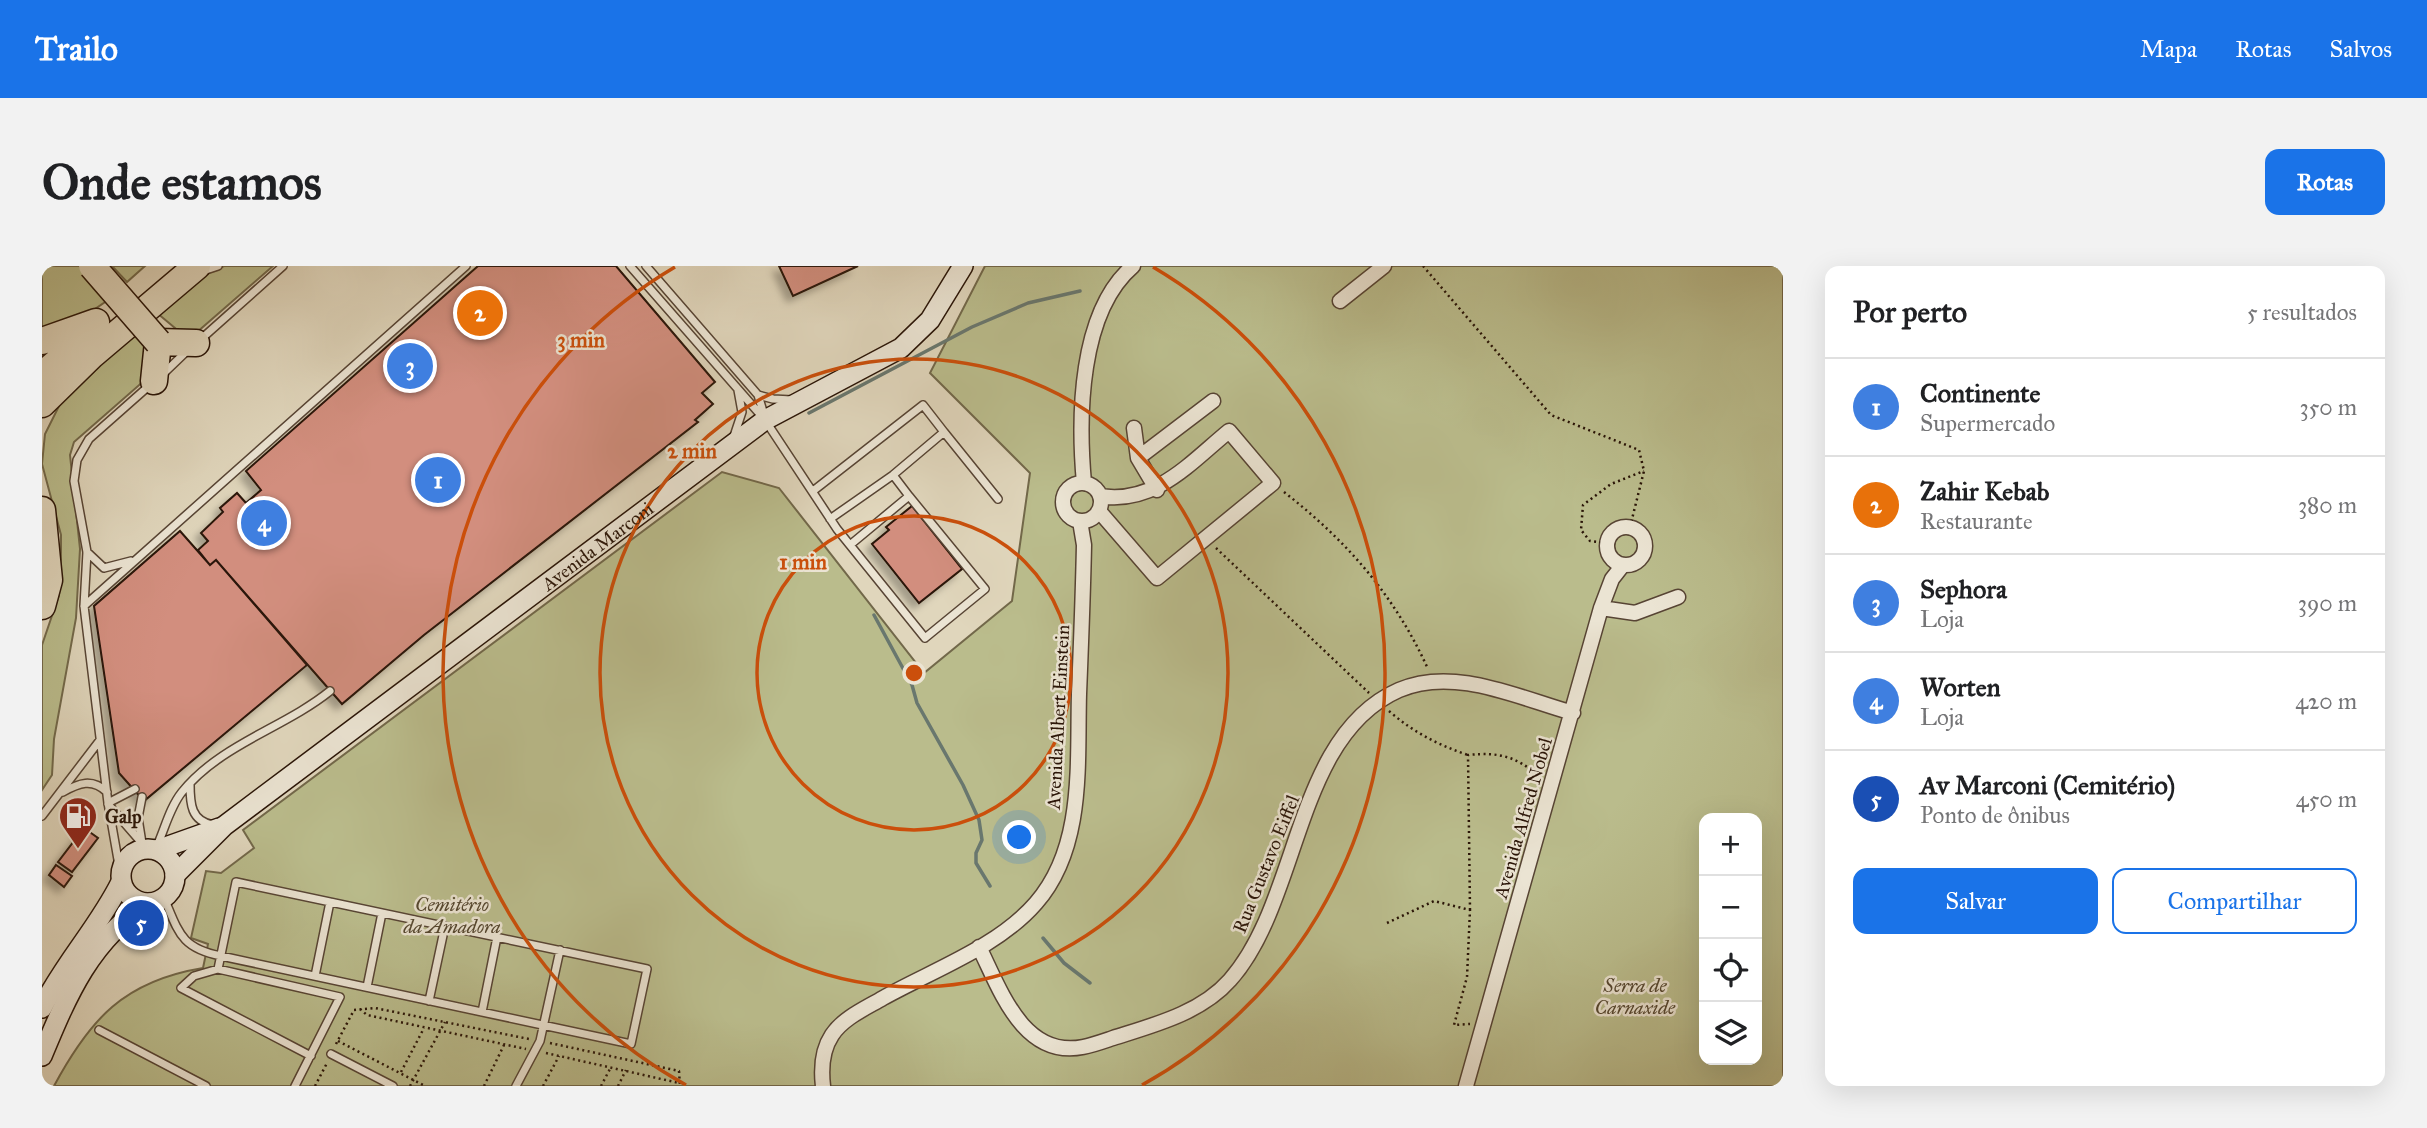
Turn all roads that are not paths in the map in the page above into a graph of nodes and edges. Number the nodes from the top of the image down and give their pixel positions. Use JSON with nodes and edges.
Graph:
{"nodes":[{"id":1,"x":92,"y":266,"type":"edge"},
{"id":2,"x":218,"y":266,"type":"edge"},
{"id":3,"x":283,"y":266,"type":"edge"},
{"id":4,"x":466,"y":266,"type":"edge"},
{"id":5,"x":630,"y":266,"type":"edge"},
{"id":6,"x":646,"y":266,"type":"edge"},
{"id":7,"x":962,"y":266,"type":"edge"},
{"id":8,"x":1133,"y":266,"type":"edge"},
{"id":9,"x":1384,"y":266,"type":"edge"},
{"id":10,"x":185,"y":268,"type":"edge"},
{"id":11,"x":1340,"y":301,"type":"dead end"},
{"id":12,"x":111,"y":317,"type":"junction"},
{"id":13,"x":42,"y":341,"type":"edge"},
{"id":14,"x":158,"y":342,"type":"junction"},
{"id":15,"x":196,"y":343,"type":"junction"},
{"id":16,"x":154,"y":381,"type":"junction"},
{"id":17,"x":738,"y":390,"type":"junction"},
{"id":18,"x":47,"y":391,"type":"edge"},
{"id":19,"x":758,"y":395,"type":"junction"},
{"id":20,"x":802,"y":399,"type":"junction"},
{"id":21,"x":1213,"y":401,"type":"dead end"},
{"id":22,"x":42,"y":418,"type":"edge"},
{"id":23,"x":765,"y":420,"type":"junction"},
{"id":24,"x":1134,"y":428,"type":"dead end"},
{"id":25,"x":944,"y":432,"type":"junction"},
{"id":26,"x":727,"y":448,"type":"junction"},
{"id":27,"x":1138,"y":458,"type":"junction"},
{"id":28,"x":893,"y":475,"type":"junction"},
{"id":29,"x":1084,"y":483,"type":"junction"},
{"id":30,"x":1157,"y":490,"type":"junction"},
{"id":31,"x":813,"y":491,"type":"junction"},
{"id":32,"x":909,"y":496,"type":"junction"},
{"id":33,"x":998,"y":499,"type":"dead end"},
{"id":34,"x":1099,"y":503,"type":"junction"},
{"id":35,"x":42,"y":510,"type":"edge"},
{"id":36,"x":830,"y":519,"type":"junction"},
{"id":37,"x":1080,"y":521,"type":"junction"},
{"id":38,"x":850,"y":545,"type":"junction"},
{"id":39,"x":144,"y":550,"type":"junction"},
{"id":40,"x":86,"y":552,"type":"junction"},
{"id":41,"x":151,"y":556,"type":"dead end"},
{"id":42,"x":131,"y":561,"type":"junction"},
{"id":43,"x":1623,"y":565,"type":"junction"},
{"id":44,"x":1678,"y":597,"type":"dead end"},
{"id":45,"x":42,"y":606,"type":"edge"},
{"id":46,"x":84,"y":606,"type":"junction"},
{"id":47,"x":1601,"y":608,"type":"junction"},
{"id":48,"x":330,"y":691,"type":"dead end"},
{"id":49,"x":1573,"y":713,"type":"junction"},
{"id":50,"x":100,"y":740,"type":"junction"},
{"id":51,"x":190,"y":784,"type":"junction"},
{"id":52,"x":135,"y":789,"type":"dead end"},
{"id":53,"x":107,"y":792,"type":"junction"},
{"id":54,"x":59,"y":794,"type":"junction"},
{"id":55,"x":142,"y":797,"type":"dead end"},
{"id":56,"x":108,"y":803,"type":"junction"},
{"id":57,"x":42,"y":816,"type":"edge"},
{"id":58,"x":224,"y":826,"type":"junction"},
{"id":59,"x":150,"y":848,"type":"junction"},
{"id":60,"x":175,"y":875,"type":"junction"},
{"id":61,"x":121,"y":880,"type":"junction"},
{"id":62,"x":156,"y":901,"type":"junction"},
{"id":63,"x":330,"y":902,"type":"junction"},
{"id":64,"x":382,"y":913,"type":"junction"},
{"id":65,"x":445,"y":926,"type":"junction"},
{"id":66,"x":497,"y":937,"type":"junction"},
{"id":67,"x":979,"y":947,"type":"junction"},
{"id":68,"x":559,"y":950,"type":"junction"},
{"id":69,"x":221,"y":956,"type":"junction"},
{"id":70,"x":218,"y":969,"type":"junction"},
{"id":71,"x":315,"y":976,"type":"junction"},
{"id":72,"x":367,"y":987,"type":"junction"},
{"id":73,"x":429,"y":1001,"type":"junction"},
{"id":74,"x":42,"y":1008,"type":"edge"},
{"id":75,"x":482,"y":1012,"type":"junction"},
{"id":76,"x":544,"y":1025,"type":"junction"},
{"id":77,"x":99,"y":1030,"type":"dead end"},
{"id":78,"x":331,"y":1055,"type":"road end"},
{"id":79,"x":42,"y":1056,"type":"edge"},
{"id":80,"x":311,"y":1056,"type":"junction"},
{"id":81,"x":206,"y":1086,"type":"edge"},
{"id":82,"x":295,"y":1086,"type":"edge"},
{"id":83,"x":393,"y":1086,"type":"edge"},
{"id":84,"x":516,"y":1086,"type":"edge"},
{"id":85,"x":823,"y":1086,"type":"edge"},
{"id":86,"x":1466,"y":1086,"type":"edge"}],
"edges":[{"from":1,"to":14,"type":"highway","bridge":true},
{"from":2,"to":10,"type":"lane"},
{"from":3,"to":15,"type":"lane"},
{"from":4,"to":39,"type":"lane"},
{"from":5,"to":17,"type":"lane"},
{"from":6,"to":19,"type":"lane"},
{"from":7,"to":20,"type":"street","name":"Avenida Marconi"},
{"from":8,"to":29,"type":"street"},
{"from":9,"to":11,"type":"street"},
{"from":10,"to":12,"type":"highway"},
{"from":10,"to":18,"type":"highway"},
{"from":12,"to":13,"type":"highway"},
{"from":12,"to":18,"type":"highway"},
{"from":14,"to":15,"type":"highway"},
{"from":14,"to":16,"type":"highway"},
{"from":15,"to":16,"type":"lane"},
{"from":16,"to":40,"type":"lane"},
{"from":17,"to":23,"type":"lane"},
{"from":17,"to":26,"type":"lane"},
{"from":18,"to":22,"type":"highway"},
{"from":19,"to":20,"type":"lane"},
{"from":19,"to":23,"type":"lane"},
{"from":20,"to":23,"type":"street","name":"Avenida Marconi"},
{"from":21,"to":27,"type":"street"},
{"from":23,"to":26,"type":"street","name":"Avenida Marconi"},
{"from":23,"to":31,"type":"lane"},
{"from":24,"to":27,"type":"street"},
{"from":25,"to":28,"type":"lane"},
{"from":25,"to":31,"type":"lane"},
{"from":25,"to":33,"type":"lane"},
{"from":26,"to":58,"type":"street","name":"Avenida Marconi"},
{"from":27,"to":30,"type":"street"},
{"from":28,"to":32,"type":"lane"},
{"from":28,"to":36,"type":"lane"},
{"from":29,"to":34,"type":"street"},
{"from":29,"to":37,"type":"street"},
{"from":30,"to":34,"type":"street"},
{"from":30,"to":34,"type":"street"},
{"from":31,"to":36,"type":"lane"},
{"from":32,"to":38,"type":"lane"},
{"from":32,"to":38,"type":"lane"},
{"from":34,"to":37,"type":"street"},
{"from":35,"to":45,"type":"highway"},
{"from":36,"to":38,"type":"lane"},
{"from":37,"to":67,"type":"street","name":"Avenida Albert Einstein"},
{"from":39,"to":41,"type":"lane"},
{"from":39,"to":42,"type":"lane"},
{"from":40,"to":42,"type":"lane"},
{"from":40,"to":46,"type":"lane"},
{"from":42,"to":46,"type":"lane"},
{"from":43,"to":43,"type":"street"},
{"from":43,"to":47,"type":"street","name":"Avenida Alfred Nobel"},
{"from":44,"to":47,"type":"street"},
{"from":46,"to":50,"type":"lane"},
{"from":47,"to":49,"type":"street","name":"Avenida Alfred Nobel"},
{"from":48,"to":51,"type":"lane"},
{"from":49,"to":67,"type":"street","name":"Rua Gustavo Eiffel"},
{"from":49,"to":86,"type":"street","name":"Avenida Alfred Nobel"},
{"from":50,"to":53,"type":"lane"},
{"from":50,"to":54,"type":"lane"},
{"from":51,"to":58,"type":"lane"},
{"from":51,"to":59,"type":"lane"},
{"from":52,"to":56,"type":"lane"},
{"from":53,"to":54,"type":"lane"},
{"from":53,"to":56,"type":"lane"},
{"from":54,"to":57,"type":"lane"},
{"from":55,"to":59,"type":"lane"},
{"from":56,"to":59,"type":"lane"},
{"from":56,"to":61,"type":"lane"},
{"from":58,"to":59,"type":"street","name":"Avenida Marconi"},
{"from":58,"to":60,"type":"street","name":"Avenida Marconi"},
{"from":59,"to":60,"type":"street"},
{"from":59,"to":61,"type":"street"},
{"from":60,"to":62,"type":"street"},
{"from":61,"to":62,"type":"street"},
{"from":61,"to":74,"type":"street"},
{"from":62,"to":69,"type":"lane"},
{"from":62,"to":79,"type":"street"},
{"from":63,"to":64,"type":"lane"},
{"from":63,"to":69,"type":"lane"},
{"from":63,"to":71,"type":"lane"},
{"from":64,"to":65,"type":"lane"},
{"from":64,"to":72,"type":"lane"},
{"from":65,"to":66,"type":"lane"},
{"from":65,"to":73,"type":"lane"},
{"from":66,"to":68,"type":"lane"},
{"from":66,"to":75,"type":"lane"},
{"from":67,"to":85,"type":"street","name":"Avenida Albert Einstein"},
{"from":68,"to":76,"type":"lane"},
{"from":68,"to":76,"type":"lane"},
{"from":69,"to":70,"type":"lane"},
{"from":69,"to":71,"type":"lane"},
{"from":70,"to":80,"type":"lane"},
{"from":70,"to":80,"type":"lane"},
{"from":71,"to":72,"type":"lane"},
{"from":72,"to":73,"type":"lane"},
{"from":73,"to":75,"type":"lane"},
{"from":75,"to":76,"type":"lane"},
{"from":76,"to":84,"type":"lane"},
{"from":77,"to":81,"type":"lane"},
{"from":78,"to":83,"type":"lane"},
{"from":80,"to":82,"type":"lane"}]}
